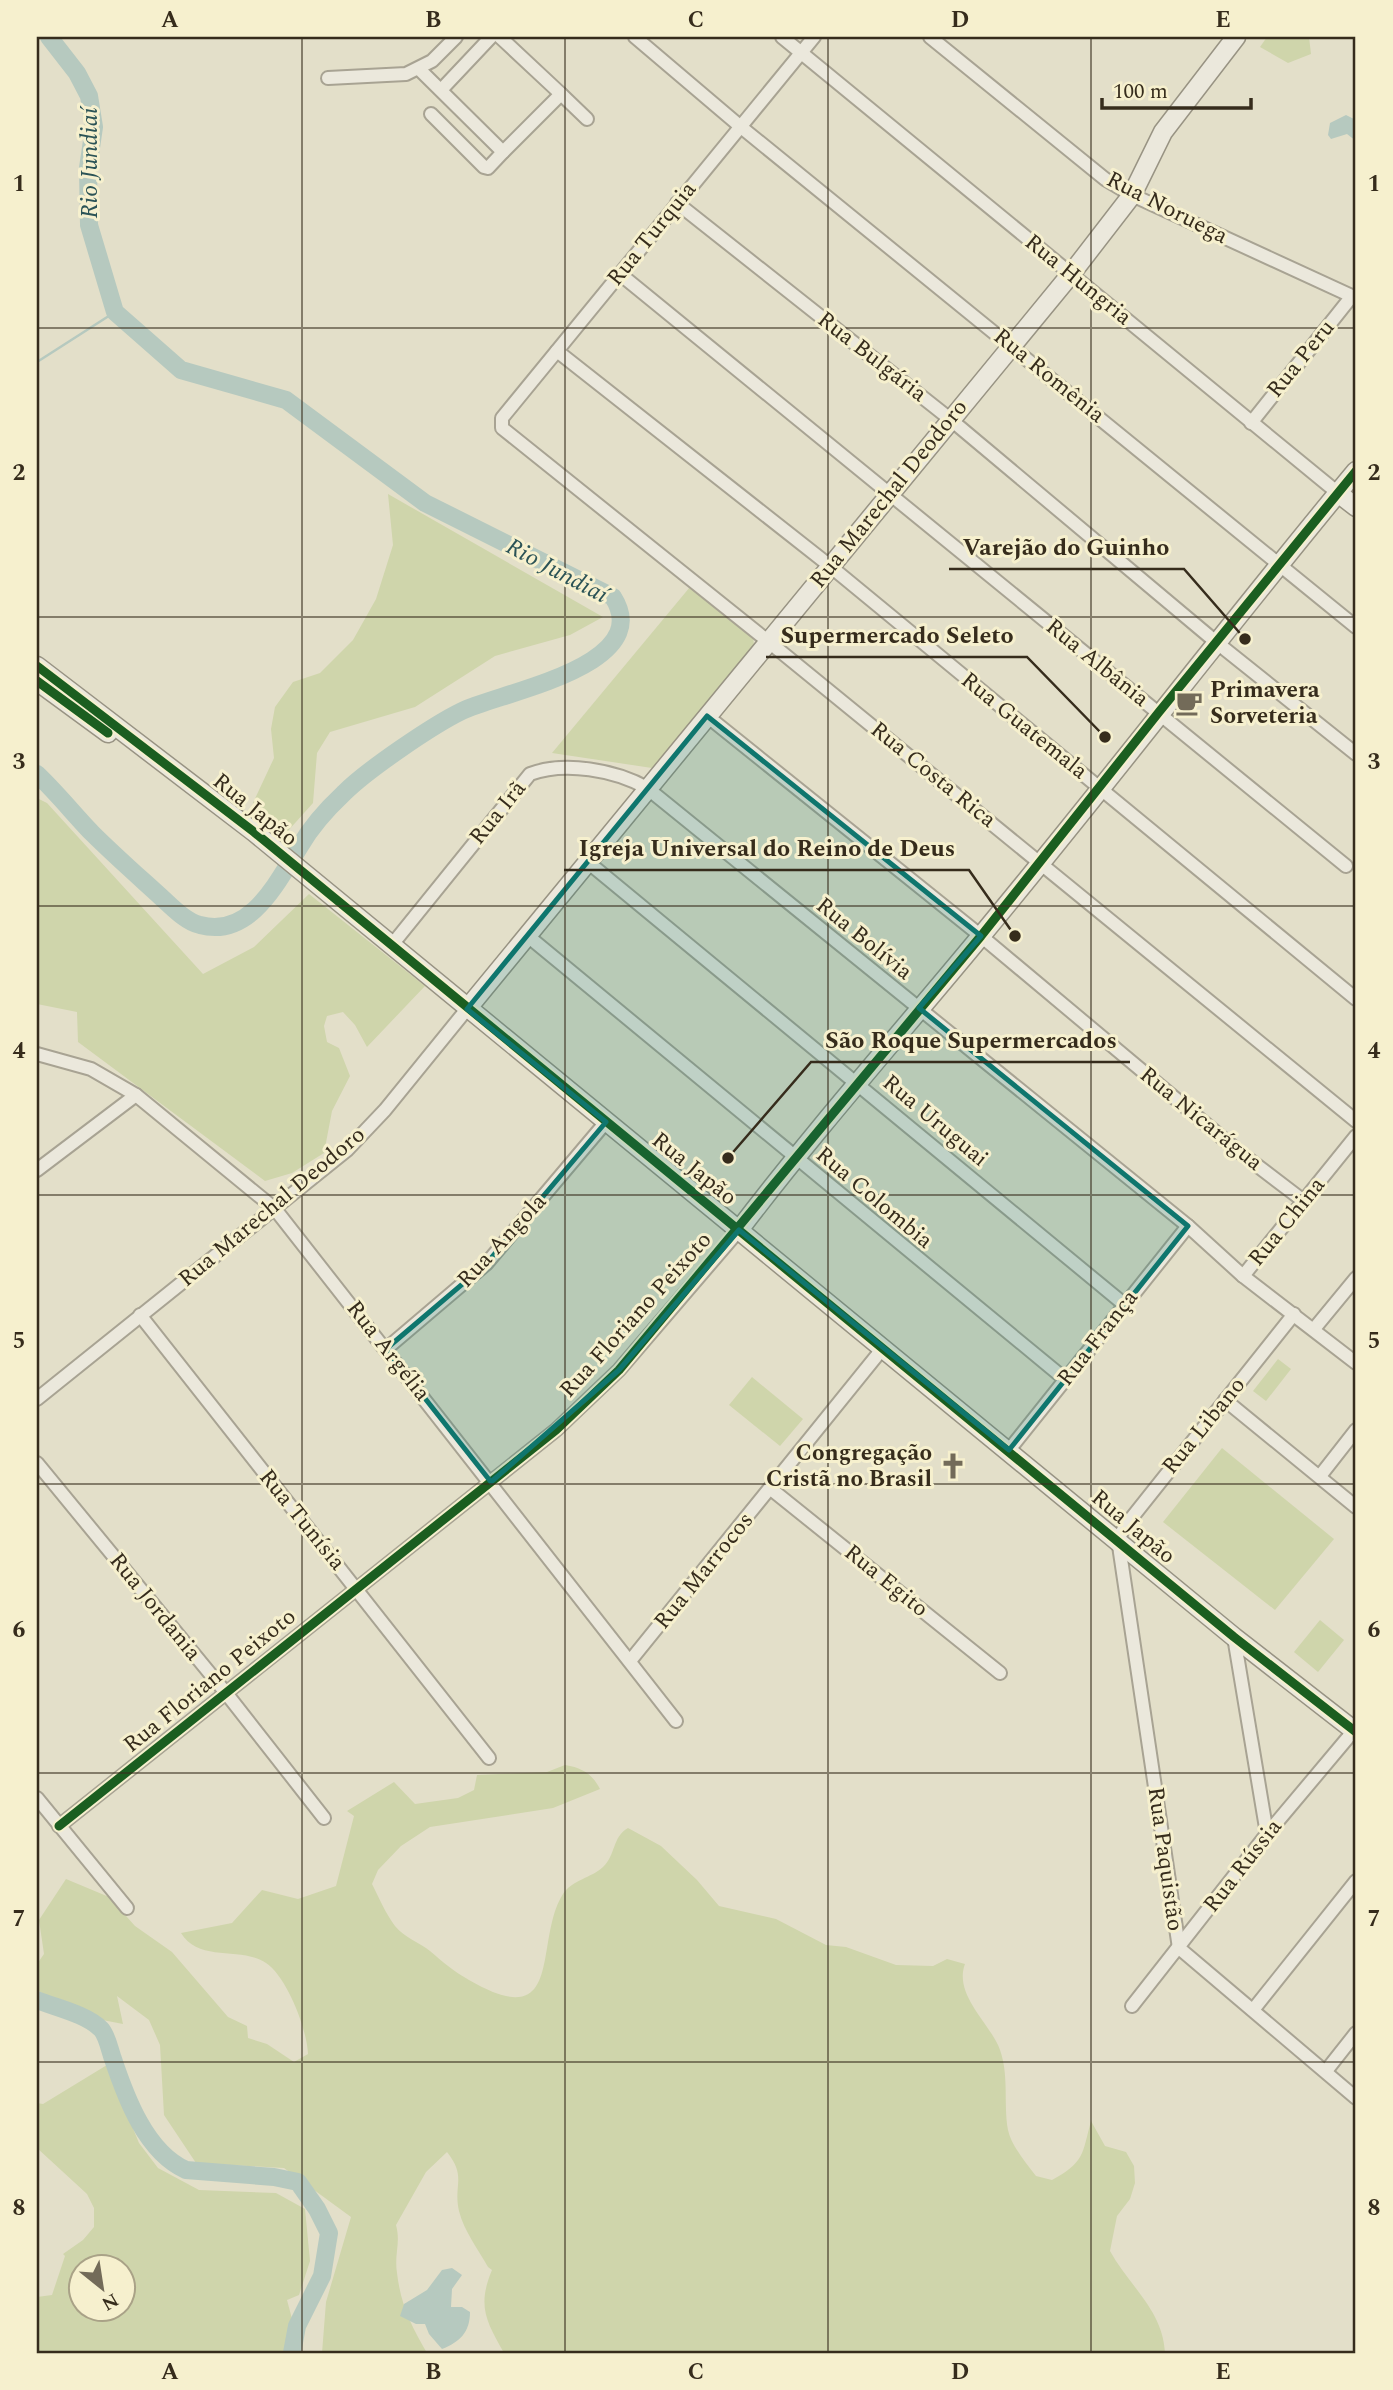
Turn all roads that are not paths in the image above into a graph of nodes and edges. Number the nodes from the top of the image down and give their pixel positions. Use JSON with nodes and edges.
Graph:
{"nodes":[{"id":1,"x":456,"y":37,"type":"edge"},
{"id":2,"x":491,"y":37,"type":"edge"},
{"id":3,"x":500,"y":37,"type":"edge"},
{"id":4,"x":635,"y":37,"type":"edge"},
{"id":5,"x":782,"y":37,"type":"edge"},
{"id":6,"x":814,"y":37,"type":"edge"},
{"id":7,"x":930,"y":37,"type":"edge"},
{"id":8,"x":1236,"y":37,"type":"edge"},
{"id":9,"x":801,"y":53,"type":"junction"},
{"id":10,"x":419,"y":69,"type":"junction"},
{"id":11,"x":328,"y":78,"type":"dead end"},
{"id":12,"x":441,"y":90,"type":"junction"},
{"id":13,"x":561,"y":94,"type":"junction"},
{"id":14,"x":431,"y":114,"type":"dead end"},
{"id":15,"x":587,"y":119,"type":"dead end"},
{"id":16,"x":741,"y":127,"type":"junction"},
{"id":17,"x":503,"y":152,"type":"junction"},
{"id":18,"x":1132,"y":195,"type":"junction"},
{"id":19,"x":677,"y":203,"type":"junction"},
{"id":20,"x":620,"y":274,"type":"junction"},
{"id":21,"x":1071,"y":274,"type":"junction"},
{"id":22,"x":1354,"y":297,"type":"edge"},
{"id":23,"x":1011,"y":345,"type":"junction"},
{"id":24,"x":557,"y":351,"type":"junction"},
{"id":25,"x":950,"y":419,"type":"junction"},
{"id":26,"x":1251,"y":423,"type":"junction"},
{"id":27,"x":506,"y":433,"type":"joint"},
{"id":28,"x":1356,"y":471,"type":"edge"},
{"id":29,"x":1338,"y":493,"type":"junction"},
{"id":30,"x":891,"y":494,"type":"junction"},
{"id":31,"x":1356,"y":508,"type":"edge"},
{"id":32,"x":830,"y":566,"type":"junction"},
{"id":33,"x":1280,"y":566,"type":"junction"},
{"id":34,"x":1356,"y":627,"type":"edge"},
{"id":35,"x":769,"y":642,"type":"junction"},
{"id":36,"x":1216,"y":642,"type":"junction"},
{"id":37,"x":37,"y":666,"type":"edge"},
{"id":38,"x":37,"y":681,"type":"edge"},
{"id":39,"x":1159,"y":712,"type":"junction"},
{"id":40,"x":707,"y":716,"type":"junction"},
{"id":41,"x":1356,"y":754,"type":"edge"},
{"id":42,"x":1099,"y":787,"type":"junction"},
{"id":43,"x":647,"y":788,"type":"junction"},
{"id":44,"x":263,"y":842,"type":"junction"},
{"id":45,"x":1040,"y":862,"type":"junction"},
{"id":46,"x":589,"y":863,"type":"junction"},
{"id":47,"x":1346,"y":866,"type":"dead end"},
{"id":48,"x":981,"y":936,"type":"junction"},
{"id":49,"x":529,"y":937,"type":"junction"},
{"id":50,"x":391,"y":946,"type":"junction"},
{"id":51,"x":1356,"y":999,"type":"edge"},
{"id":52,"x":919,"y":1008,"type":"junction"},
{"id":53,"x":467,"y":1009,"type":"junction"},
{"id":54,"x":37,"y":1054,"type":"edge"},
{"id":55,"x":859,"y":1083,"type":"junction"},
{"id":56,"x":136,"y":1095,"type":"junction"},
{"id":57,"x":1356,"y":1121,"type":"edge"},
{"id":58,"x":606,"y":1122,"type":"junction"},
{"id":59,"x":1356,"y":1136,"type":"edge"},
{"id":60,"x":795,"y":1157,"type":"junction"},
{"id":61,"x":37,"y":1170,"type":"edge"},
{"id":62,"x":1305,"y":1202,"type":"junction"},
{"id":63,"x":275,"y":1209,"type":"junction"},
{"id":64,"x":1188,"y":1226,"type":"junction"},
{"id":65,"x":739,"y":1230,"type":"junction"},
{"id":66,"x":1243,"y":1276,"type":"junction"},
{"id":67,"x":1356,"y":1278,"type":"edge"},
{"id":68,"x":1125,"y":1305,"type":"junction"},
{"id":69,"x":1294,"y":1314,"type":"junction"},
{"id":70,"x":140,"y":1315,"type":"junction"},
{"id":71,"x":1314,"y":1329,"type":"junction"},
{"id":72,"x":883,"y":1348,"type":"junction"},
{"id":73,"x":386,"y":1349,"type":"junction"},
{"id":74,"x":1356,"y":1363,"type":"edge"},
{"id":75,"x":1066,"y":1380,"type":"junction"},
{"id":76,"x":37,"y":1399,"type":"edge"},
{"id":77,"x":1225,"y":1400,"type":"junction"},
{"id":78,"x":1356,"y":1430,"type":"edge"},
{"id":79,"x":1009,"y":1451,"type":"junction"},
{"id":80,"x":37,"y":1463,"type":"edge"},
{"id":81,"x":1320,"y":1476,"type":"junction"},
{"id":82,"x":491,"y":1482,"type":"junction"},
{"id":83,"x":771,"y":1489,"type":"junction"},
{"id":84,"x":1356,"y":1507,"type":"edge"},
{"id":85,"x":1118,"y":1539,"type":"junction"},
{"id":86,"x":357,"y":1589,"type":"junction"},
{"id":87,"x":1234,"y":1637,"type":"junction"},
{"id":88,"x":629,"y":1661,"type":"junction"},
{"id":89,"x":1000,"y":1673,"type":"dead end"},
{"id":90,"x":226,"y":1693,"type":"junction"},
{"id":91,"x":676,"y":1721,"type":"dead end"},
{"id":92,"x":1356,"y":1730,"type":"edge"},
{"id":93,"x":489,"y":1758,"type":"dead end"},
{"id":94,"x":37,"y":1798,"type":"edge"},
{"id":95,"x":324,"y":1818,"type":"dead end"},
{"id":96,"x":60,"y":1826,"type":"junction"},
{"id":97,"x":1267,"y":1834,"type":"junction"},
{"id":98,"x":1356,"y":1881,"type":"edge"},
{"id":99,"x":127,"y":1908,"type":"dead end"},
{"id":100,"x":1178,"y":1948,"type":"junction"},
{"id":101,"x":1132,"y":2006,"type":"dead end"},
{"id":102,"x":1254,"y":2010,"type":"junction"},
{"id":103,"x":1356,"y":2033,"type":"edge"},
{"id":104,"x":1326,"y":2071,"type":"junction"},
{"id":105,"x":1356,"y":2098,"type":"edge"}],
"edges":[{"from":1,"to":10,"type":"street"},
{"from":2,"to":12,"type":"street"},
{"from":3,"to":13,"type":"street"},
{"from":4,"to":16,"type":"street","name":"Rua Romênia"},
{"from":5,"to":9,"type":"street","name":"Rua Hungria"},
{"from":6,"to":9,"type":"street","name":"Rua Turquia"},
{"from":7,"to":18,"type":"street","name":"Rua Noruega"},
{"from":8,"to":18,"type":"street","name":"Rua Marechal Deodoro"},
{"from":9,"to":16,"type":"street","name":"Rua Turquia"},
{"from":9,"to":21,"type":"street","name":"Rua Hungria"},
{"from":10,"to":11,"type":"street"},
{"from":10,"to":12,"type":"street"},
{"from":12,"to":17,"type":"street"},
{"from":13,"to":15,"type":"street"},
{"from":13,"to":17,"type":"street"},
{"from":14,"to":17,"type":"street"},
{"from":16,"to":19,"type":"street","name":"Rua Turquia"},
{"from":16,"to":23,"type":"street","name":"Rua Romênia"},
{"from":18,"to":21,"type":"street","name":"Rua Marechal Deodoro"},
{"from":18,"to":22,"type":"street","name":"Rua Noruega"},
{"from":19,"to":20,"type":"street","name":"Rua Turquia"},
{"from":19,"to":25,"type":"street","name":"Rua Bulgária"},
{"from":20,"to":24,"type":"street","name":"Rua Turquia"},
{"from":20,"to":30,"type":"street","name":"Rua Albânia"},
{"from":21,"to":23,"type":"street","name":"Rua Marechal Deodoro"},
{"from":21,"to":26,"type":"street","name":"Rua Hungria"},
{"from":22,"to":26,"type":"street","name":"Rua Peru"},
{"from":23,"to":25,"type":"street","name":"Rua Marechal Deodoro"},
{"from":23,"to":33,"type":"street","name":"Rua Romênia"},
{"from":24,"to":27,"type":"street","name":"Rua Turquia"},
{"from":24,"to":32,"type":"street","name":"Rua Guatemala"},
{"from":25,"to":30,"type":"street","name":"Rua Marechal Deodoro"},
{"from":25,"to":36,"type":"street","name":"Rua Bulgária"},
{"from":26,"to":29,"type":"street","name":"Rua Hungria"},
{"from":27,"to":35,"type":"street","name":"Rua Costa Rica"},
{"from":28,"to":29,"type":"street","name":"Rua Floriano Peixoto"},
{"from":29,"to":31,"type":"street","name":"Rua Hungria"},
{"from":29,"to":33,"type":"street","name":"Rua Floriano Peixoto"},
{"from":30,"to":32,"type":"street","name":"Rua Marechal Deodoro"},
{"from":30,"to":39,"type":"street","name":"Rua Albânia"},
{"from":32,"to":35,"type":"street","name":"Rua Marechal Deodoro"},
{"from":32,"to":42,"type":"street","name":"Rua Guatemala"},
{"from":33,"to":34,"type":"street","name":"Rua Romênia"},
{"from":33,"to":36,"type":"street","name":"Rua Floriano Peixoto"},
{"from":35,"to":40,"type":"street","name":"Rua Marechal Deodoro"},
{"from":35,"to":45,"type":"street","name":"Rua Costa Rica"},
{"from":36,"to":39,"type":"street","name":"Rua Floriano Peixoto"},
{"from":36,"to":41,"type":"street","name":"Rua Bulgária"},
{"from":37,"to":44,"type":"street","name":"Rua Japão"},
{"from":38,"to":44,"type":"street","name":"Rua Japão"},
{"from":39,"to":42,"type":"street","name":"Rua Floriano Peixoto"},
{"from":39,"to":47,"type":"street","name":"Rua Albânia"},
{"from":40,"to":43,"type":"street","name":"Rua Marechal Deodoro"},
{"from":40,"to":48,"type":"street","name":"Rua Nicarágua"},
{"from":42,"to":45,"type":"street","name":"Rua Floriano Peixoto"},
{"from":42,"to":51,"type":"street","name":"Rua Guatemala"},
{"from":43,"to":46,"type":"street","name":"Rua Marechal Deodoro"},
{"from":43,"to":50,"type":"street","name":"Rua Irã"},
{"from":43,"to":52,"type":"street","name":"Rua Bolívia"},
{"from":44,"to":50,"type":"street","name":"Rua Japão"},
{"from":45,"to":48,"type":"street","name":"Rua Floriano Peixoto"},
{"from":45,"to":57,"type":"street","name":"Rua Costa Rica"},
{"from":46,"to":49,"type":"street","name":"Rua Marechal Deodoro"},
{"from":46,"to":55,"type":"street","name":"Rua Uruguai"},
{"from":48,"to":52,"type":"street","name":"Rua Floriano Peixoto"},
{"from":48,"to":62,"type":"street","name":"Rua Nicarágua"},
{"from":49,"to":53,"type":"street","name":"Rua Marechal Deodoro"},
{"from":49,"to":60,"type":"street","name":"Rua Colombia"},
{"from":50,"to":53,"type":"street","name":"Rua Japão"},
{"from":52,"to":55,"type":"street","name":"Rua Floriano Peixoto"},
{"from":52,"to":64,"type":"street","name":"Rua Bolívia"},
{"from":53,"to":58,"type":"street","name":"Rua Japão"},
{"from":53,"to":63,"type":"street","name":"Rua Marechal Deodoro"},
{"from":54,"to":56,"type":"street","name":"Rua Argélia"},
{"from":55,"to":60,"type":"street","name":"Rua Floriano Peixoto"},
{"from":55,"to":68,"type":"street","name":"Rua Uruguai"},
{"from":56,"to":61,"type":"street"},
{"from":56,"to":63,"type":"street","name":"Rua Argélia"},
{"from":58,"to":65,"type":"street","name":"Rua Japão"},
{"from":58,"to":73,"type":"street","name":"Rua Angola"},
{"from":59,"to":62,"type":"street","name":"Rua China"},
{"from":60,"to":65,"type":"street","name":"Rua Floriano Peixoto"},
{"from":60,"to":75,"type":"street","name":"Rua Colombia"},
{"from":62,"to":66,"type":"street","name":"Rua China"},
{"from":63,"to":70,"type":"street","name":"Rua Marechal Deodoro"},
{"from":63,"to":73,"type":"street","name":"Rua Argélia"},
{"from":64,"to":66,"type":"street","name":"Rua Bolívia"},
{"from":64,"to":68,"type":"street","name":"Rua França"},
{"from":65,"to":72,"type":"street","name":"Rua Japão"},
{"from":65,"to":82,"type":"street","name":"Rua Floriano Peixoto"},
{"from":66,"to":69,"type":"street","name":"Rua Bolívia"},
{"from":67,"to":71,"type":"street"},
{"from":68,"to":75,"type":"street","name":"Rua França"},
{"from":69,"to":71,"type":"street","name":"Rua Bolívia"},
{"from":69,"to":77,"type":"street","name":"Rua Libano"},
{"from":70,"to":76,"type":"street","name":"Rua Marechal Deodoro"},
{"from":70,"to":86,"type":"street","name":"Rua Tunísia"},
{"from":71,"to":74,"type":"street","name":"Rua Bolívia"},
{"from":72,"to":79,"type":"street","name":"Rua Japão"},
{"from":72,"to":83,"type":"street","name":"Rua Marrocos"},
{"from":73,"to":82,"type":"street","name":"Rua Argélia"},
{"from":75,"to":79,"type":"street","name":"Rua França"},
{"from":77,"to":81,"type":"street"},
{"from":77,"to":85,"type":"street","name":"Rua Libano"},
{"from":78,"to":81,"type":"street"},
{"from":79,"to":85,"type":"street","name":"Rua Japão"},
{"from":80,"to":90,"type":"street","name":"Rua Jordania"},
{"from":81,"to":84,"type":"street"},
{"from":82,"to":86,"type":"street","name":"Rua Floriano Peixoto"},
{"from":82,"to":88,"type":"street","name":"Rua Argélia"},
{"from":83,"to":88,"type":"street","name":"Rua Marrocos"},
{"from":83,"to":89,"type":"street","name":"Rua Egito"},
{"from":85,"to":87,"type":"street","name":"Rua Japão"},
{"from":85,"to":100,"type":"street","name":"Rua Paquistão"},
{"from":86,"to":90,"type":"street","name":"Rua Floriano Peixoto"},
{"from":86,"to":93,"type":"street","name":"Rua Tunísia"},
{"from":87,"to":92,"type":"street","name":"Rua Japão"},
{"from":87,"to":97,"type":"street"},
{"from":88,"to":91,"type":"street","name":"Rua Argélia"},
{"from":90,"to":95,"type":"street","name":"Rua Jordania"},
{"from":90,"to":96,"type":"street","name":"Rua Floriano Peixoto"},
{"from":92,"to":97,"type":"street","name":"Rua Rússia"},
{"from":94,"to":96,"type":"street"},
{"from":96,"to":99,"type":"street"},
{"from":97,"to":100,"type":"street","name":"Rua Rússia"},
{"from":98,"to":102,"type":"street"},
{"from":100,"to":101,"type":"street","name":"Rua Rússia"},
{"from":100,"to":102,"type":"street","name":"Rua Paquistão"},
{"from":102,"to":104,"type":"street","name":"Rua Paquistão"},
{"from":103,"to":104,"type":"street"},
{"from":104,"to":105,"type":"street","name":"Rua Paquistão"}]}
